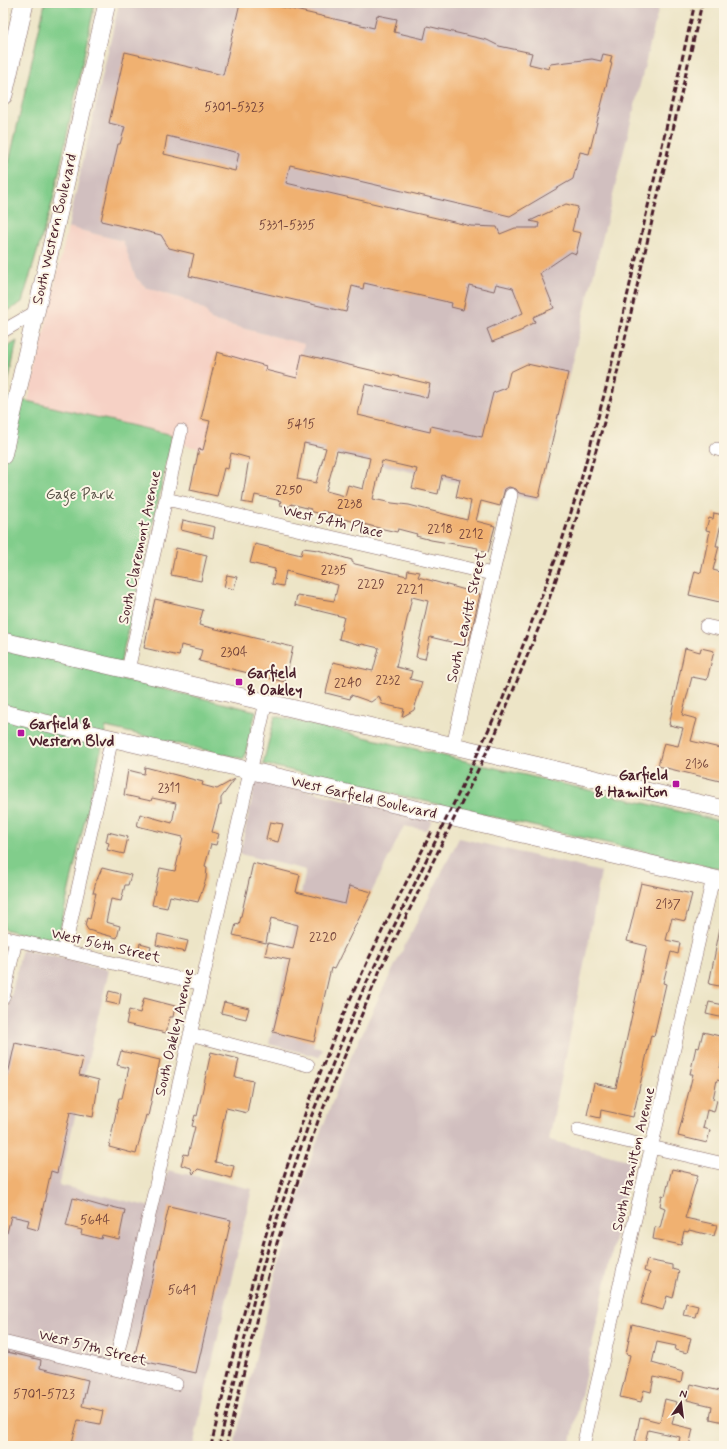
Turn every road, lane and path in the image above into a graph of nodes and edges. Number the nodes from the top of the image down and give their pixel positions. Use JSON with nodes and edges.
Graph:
{"nodes":[{"id":1,"x":24,"y":3,"type":"edge"},
{"id":2,"x":107,"y":3,"type":"edge"},
{"id":3,"x":3,"y":95,"type":"edge"},
{"id":4,"x":34,"y":313,"type":"junction"},
{"id":5,"x":3,"y":331,"type":"edge"},
{"id":6,"x":180,"y":431,"type":"dead end"},
{"id":7,"x":3,"y":456,"type":"edge"},
{"id":8,"x":511,"y":495,"type":"dead end"},
{"id":9,"x":166,"y":499,"type":"junction"},
{"id":10,"x":492,"y":574,"type":"junction"},
{"id":11,"x":706,"y":626,"type":"dead end"},
{"id":12,"x":724,"y":630,"type":"edge"},
{"id":13,"x":3,"y":641,"type":"edge"},
{"id":14,"x":128,"y":670,"type":"junction"},
{"id":15,"x":266,"y":702,"type":"junction"},
{"id":16,"x":3,"y":713,"type":"edge"},
{"id":17,"x":112,"y":738,"type":"junction"},
{"id":18,"x":453,"y":746,"type":"junction"},
{"id":19,"x":250,"y":771,"type":"junction"},
{"id":20,"x":724,"y":809,"type":"edge"},
{"id":21,"x":718,"y":880,"type":"edge"},
{"id":22,"x":3,"y":937,"type":"edge"},
{"id":23,"x":16,"y":940,"type":"junction"},
{"id":24,"x":64,"y":952,"type":"junction"},
{"id":25,"x":202,"y":984,"type":"junction"},
{"id":26,"x":3,"y":998,"type":"edge"},
{"id":27,"x":190,"y":1034,"type":"junction"},
{"id":28,"x":308,"y":1065,"type":"dead end"},
{"id":29,"x":578,"y":1130,"type":"dead end"},
{"id":30,"x":652,"y":1148,"type":"junction"},
{"id":31,"x":724,"y":1164,"type":"edge"},
{"id":32,"x":3,"y":1342,"type":"edge"},
{"id":33,"x":114,"y":1369,"type":"junction"},
{"id":34,"x":176,"y":1384,"type":"dead end"},
{"id":35,"x":584,"y":1446,"type":"edge"}],
"edges":[{"from":1,"to":3,"type":"main road"},
{"from":2,"to":4,"type":"street","name":"South Western Boulevard"},
{"from":4,"to":5,"type":"street"},
{"from":4,"to":7,"type":"street","name":"South Western Boulevard"},
{"from":6,"to":9,"type":"street","name":"South Claremont Avenue"},
{"from":8,"to":10,"type":"street","name":"South Leavitt Street"},
{"from":9,"to":10,"type":"street","name":"West 54th Place"},
{"from":9,"to":14,"type":"street","name":"South Claremont Avenue"},
{"from":10,"to":18,"type":"street","name":"South Leavitt Street"},
{"from":11,"to":12,"type":"street"},
{"from":13,"to":14,"type":"street"},
{"from":14,"to":15,"type":"street"},
{"from":15,"to":18,"type":"street"},
{"from":15,"to":19,"type":"street","name":"South Oakley Avenue"},
{"from":16,"to":17,"type":"street","name":"West Garfield Boulevard"},
{"from":17,"to":19,"type":"street","name":"West Garfield Boulevard"},
{"from":17,"to":24,"type":"street"},
{"from":18,"to":20,"type":"street"},
{"from":19,"to":21,"type":"street","name":"West Garfield Boulevard"},
{"from":19,"to":25,"type":"street","name":"South Oakley Avenue"},
{"from":21,"to":30,"type":"street","name":"South Hamilton Avenue"},
{"from":22,"to":23,"type":"street","name":"West 56th Street"},
{"from":23,"to":24,"type":"street","name":"West 56th Street"},
{"from":23,"to":26,"type":"street"},
{"from":24,"to":25,"type":"street","name":"West 56th Street"},
{"from":25,"to":27,"type":"street","name":"South Oakley Avenue"},
{"from":27,"to":28,"type":"street"},
{"from":27,"to":33,"type":"street","name":"South Oakley Avenue"},
{"from":29,"to":30,"type":"street"},
{"from":30,"to":31,"type":"street"},
{"from":30,"to":35,"type":"street","name":"South Hamilton Avenue"},
{"from":32,"to":33,"type":"street","name":"West 57th Street"},
{"from":33,"to":34,"type":"street","name":"West 57th Street"}]}
